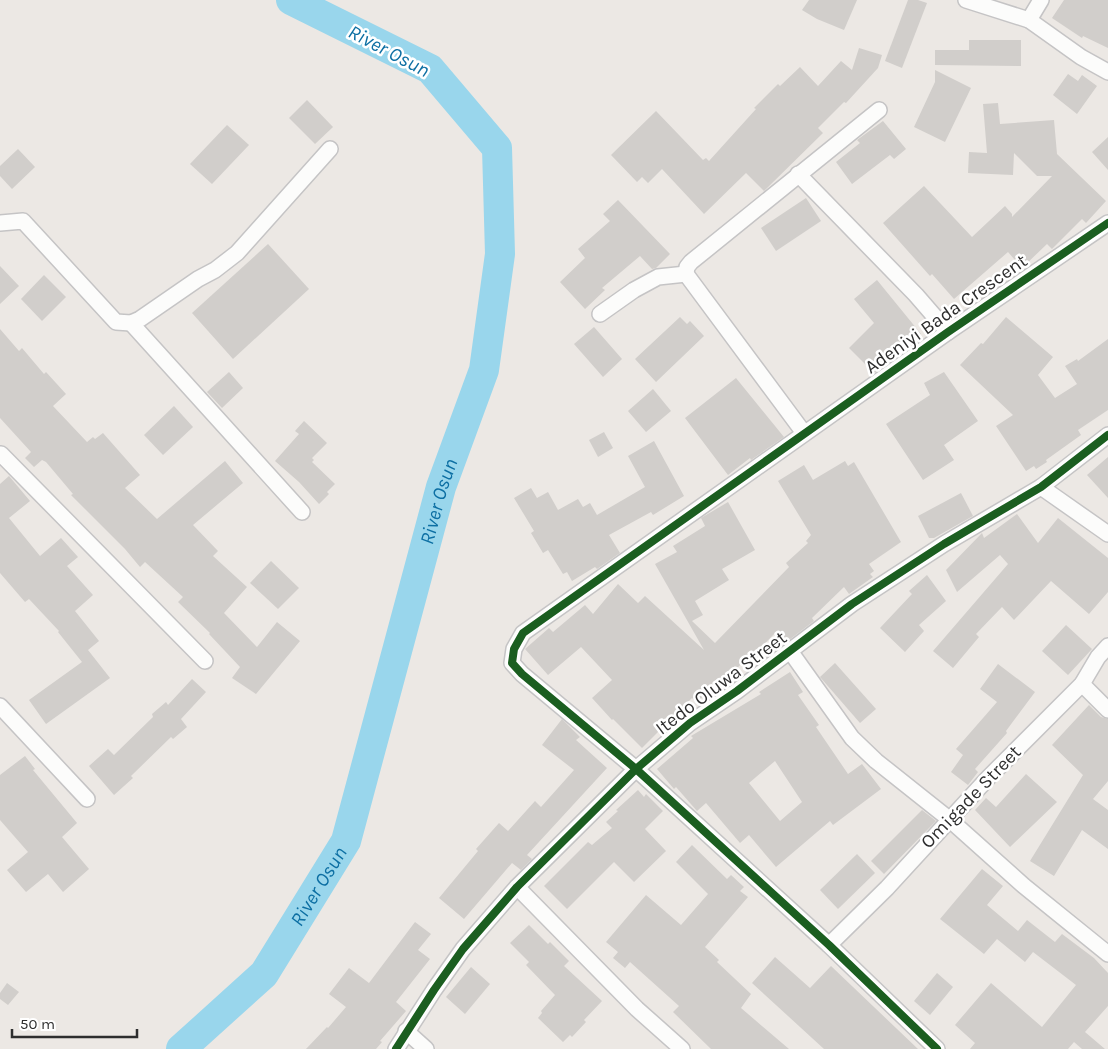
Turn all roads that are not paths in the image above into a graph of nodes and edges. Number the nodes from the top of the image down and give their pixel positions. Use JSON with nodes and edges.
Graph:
{"nodes":[{"id":1,"x":966,"y":0,"type":"edge"},
{"id":2,"x":1041,"y":0,"type":"edge"},
{"id":3,"x":1029,"y":20,"type":"junction"},
{"id":4,"x":1108,"y":72,"type":"edge"},
{"id":5,"x":879,"y":110,"type":"dead end"},
{"id":6,"x":330,"y":150,"type":"dead end"},
{"id":7,"x":798,"y":174,"type":"junction"},
{"id":8,"x":0,"y":223,"type":"edge"},
{"id":9,"x":1108,"y":223,"type":"edge"},
{"id":10,"x":686,"y":274,"type":"junction"},
{"id":11,"x":600,"y":314,"type":"dead end"},
{"id":12,"x":131,"y":323,"type":"junction"},
{"id":13,"x":948,"y":332,"type":"junction"},
{"id":14,"x":804,"y":433,"type":"junction"},
{"id":15,"x":1108,"y":435,"type":"edge"},
{"id":16,"x":0,"y":454,"type":"edge"},
{"id":17,"x":1041,"y":487,"type":"junction"},
{"id":18,"x":302,"y":512,"type":"dead end"},
{"id":19,"x":1108,"y":534,"type":"edge"},
{"id":20,"x":1108,"y":646,"type":"edge"},
{"id":21,"x":790,"y":651,"type":"junction"},
{"id":22,"x":206,"y":661,"type":"dead end"},
{"id":23,"x":1082,"y":684,"type":"junction"},
{"id":24,"x":0,"y":706,"type":"edge"},
{"id":25,"x":1108,"y":710,"type":"edge"},
{"id":26,"x":636,"y":769,"type":"junction"},
{"id":27,"x":87,"y":799,"type":"dead end"},
{"id":28,"x":949,"y":819,"type":"junction"},
{"id":29,"x":517,"y":888,"type":"junction"},
{"id":30,"x":829,"y":945,"type":"junction"},
{"id":31,"x":1108,"y":954,"type":"edge"},
{"id":32,"x":406,"y":1031,"type":"junction"},
{"id":33,"x":396,"y":1049,"type":"edge"},
{"id":34,"x":426,"y":1049,"type":"edge"},
{"id":35,"x":682,"y":1049,"type":"edge"},
{"id":36,"x":937,"y":1049,"type":"edge"}],
"edges":[{"from":1,"to":3,"type":"street"},
{"from":2,"to":3,"type":"street"},
{"from":3,"to":4,"type":"street"},
{"from":5,"to":7,"type":"street"},
{"from":6,"to":12,"type":"street"},
{"from":7,"to":10,"type":"street"},
{"from":7,"to":13,"type":"street"},
{"from":8,"to":12,"type":"street"},
{"from":9,"to":13,"type":"street","name":"Adeniyi Bada Crescent"},
{"from":10,"to":11,"type":"street"},
{"from":10,"to":14,"type":"street"},
{"from":12,"to":18,"type":"street"},
{"from":13,"to":14,"type":"street","name":"Adeniyi Bada Crescent"},
{"from":14,"to":26,"type":"street","name":"Adeniyi Bada Crescent"},
{"from":15,"to":17,"type":"street","name":"Itedo Oluwa Street"},
{"from":16,"to":22,"type":"street"},
{"from":17,"to":19,"type":"street"},
{"from":17,"to":21,"type":"street","name":"Itedo Oluwa Street"},
{"from":20,"to":23,"type":"street","name":"Omigade Street"},
{"from":21,"to":26,"type":"street","name":"Itedo Oluwa Street"},
{"from":21,"to":28,"type":"street"},
{"from":23,"to":25,"type":"street"},
{"from":23,"to":28,"type":"street","name":"Omigade Street"},
{"from":24,"to":27,"type":"street"},
{"from":26,"to":29,"type":"street","name":"Itedo Oluwa Street"},
{"from":26,"to":30,"type":"street"},
{"from":28,"to":30,"type":"street","name":"Omigade Street"},
{"from":28,"to":31,"type":"street"},
{"from":29,"to":32,"type":"street","name":"Itedo Oluwa Street"},
{"from":29,"to":35,"type":"street"},
{"from":30,"to":36,"type":"street"},
{"from":32,"to":33,"type":"street","name":"Itedo Oluwa Street"},
{"from":32,"to":34,"type":"street"}]}
